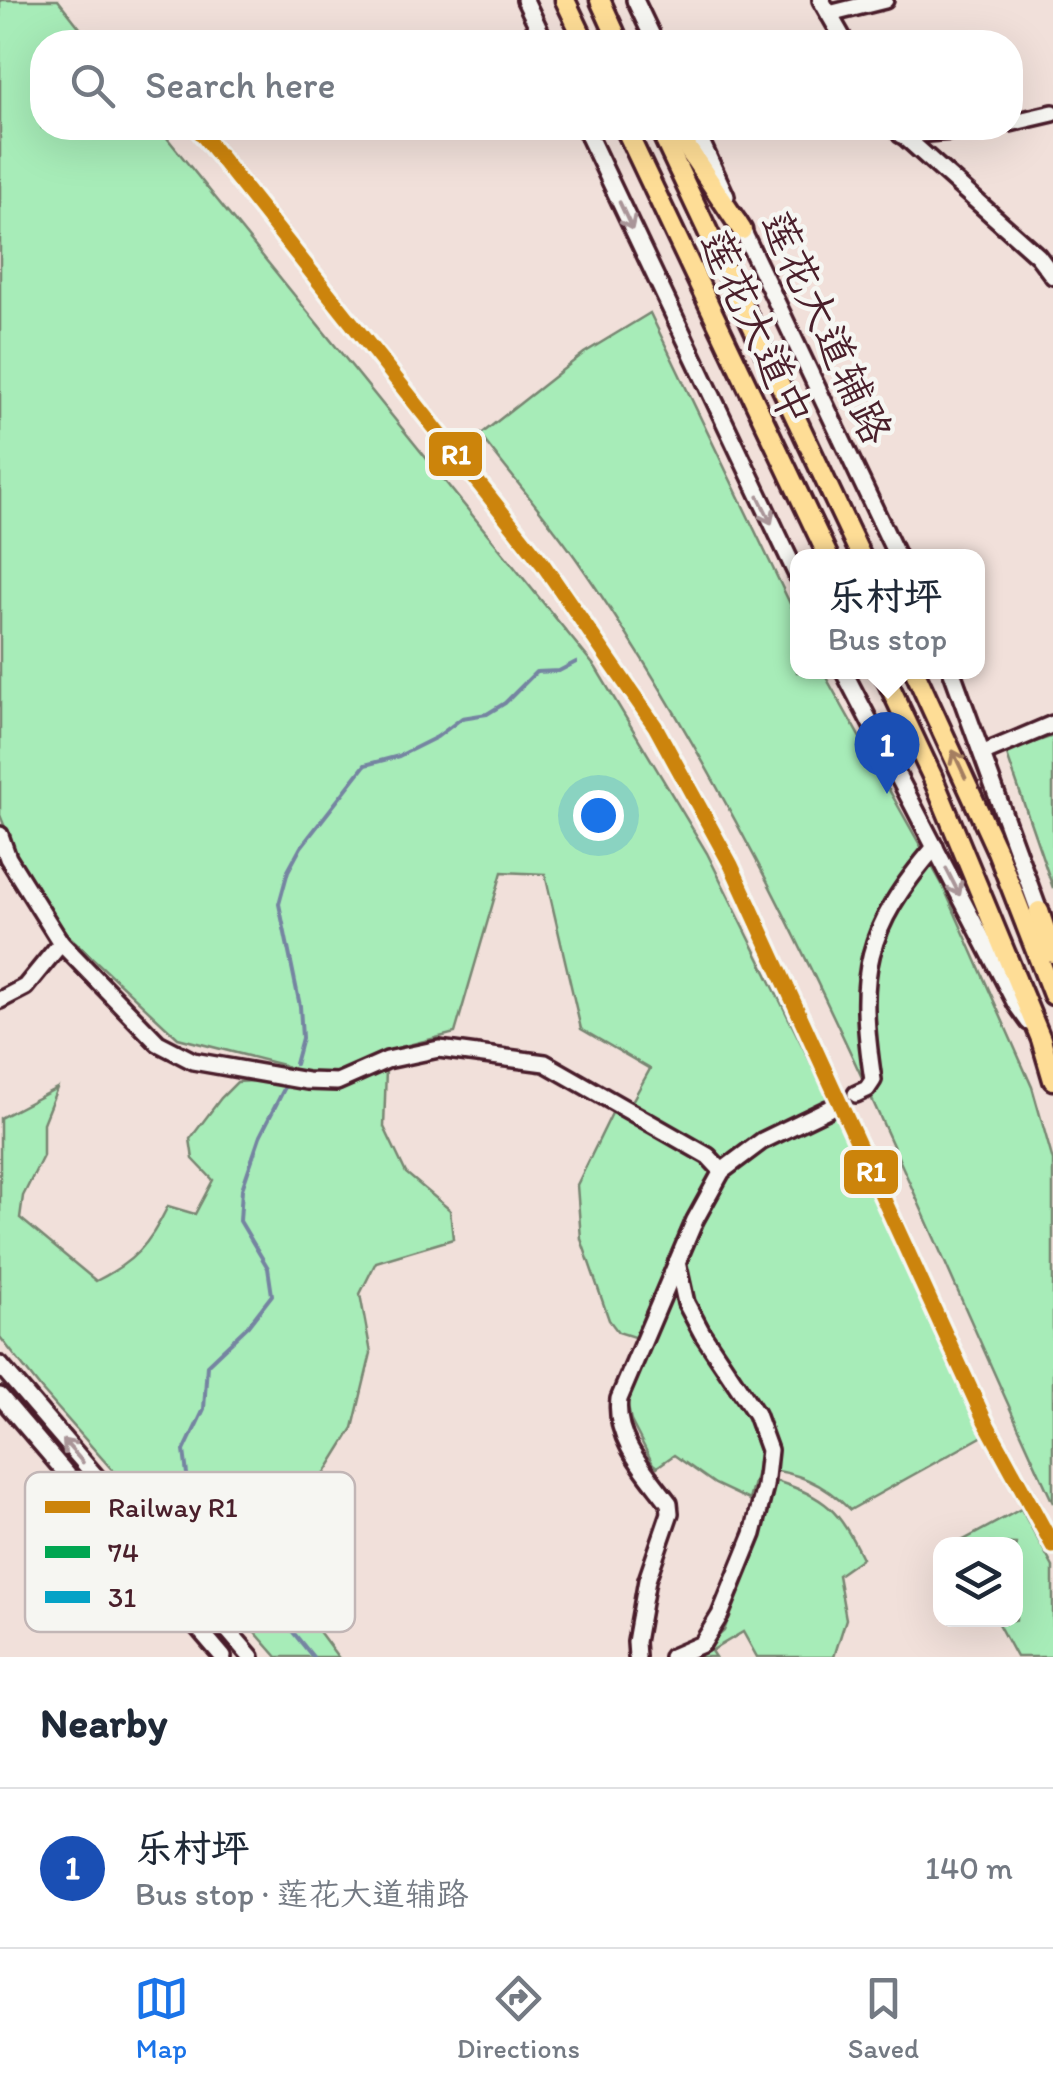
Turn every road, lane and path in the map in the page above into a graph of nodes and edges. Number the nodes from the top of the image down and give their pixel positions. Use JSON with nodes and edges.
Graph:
{"nodes":[{"id":1,"x":525,"y":0,"type":"edge"},
{"id":2,"x":565,"y":0,"type":"edge"},
{"id":3,"x":600,"y":0,"type":"edge"},
{"id":4,"x":635,"y":0,"type":"edge"},
{"id":5,"x":885,"y":0,"type":"edge"},
{"id":6,"x":825,"y":7,"type":"edge"},
{"id":7,"x":539,"y":30,"type":"edge"},
{"id":8,"x":579,"y":30,"type":"edge"},
{"id":9,"x":614,"y":30,"type":"edge"},
{"id":10,"x":649,"y":30,"type":"edge"},
{"id":11,"x":838,"y":30,"type":"edge"},
{"id":12,"x":1053,"y":113,"type":"edge"},
{"id":13,"x":1023,"y":120,"type":"edge"},
{"id":14,"x":591,"y":140,"type":"edge"},
{"id":15,"x":631,"y":140,"type":"edge"},
{"id":16,"x":665,"y":140,"type":"edge"},
{"id":17,"x":682,"y":140,"type":"edge"},
{"id":18,"x":701,"y":140,"type":"edge"},
{"id":19,"x":908,"y":140,"type":"edge"},
{"id":20,"x":742,"y":230,"type":"junction"},
{"id":21,"x":1053,"y":276,"type":"edge"},
{"id":22,"x":825,"y":549,"type":"edge"},
{"id":23,"x":858,"y":549,"type":"edge"},
{"id":24,"x":894,"y":549,"type":"edge"},
{"id":25,"x":790,"y":560,"type":"edge"},
{"id":26,"x":848,"y":679,"type":"edge"},
{"id":27,"x":886,"y":679,"type":"edge"},
{"id":28,"x":918,"y":679,"type":"edge"},
{"id":29,"x":955,"y":679,"type":"edge"},
{"id":30,"x":1051,"y":726,"type":"edge"},
{"id":31,"x":984,"y":754,"type":"junction"},
{"id":32,"x":0,"y":835,"type":"edge"},
{"id":33,"x":936,"y":848,"type":"junction"},
{"id":34,"x":1039,"y":911,"type":"joint"},
{"id":35,"x":62,"y":943,"type":"junction"},
{"id":36,"x":1046,"y":952,"type":"edge"},
{"id":37,"x":1053,"y":995,"type":"edge"},
{"id":38,"x":0,"y":1000,"type":"edge"},
{"id":39,"x":1047,"y":1037,"type":"edge"},
{"id":40,"x":1050,"y":1057,"type":"edge"},
{"id":41,"x":1053,"y":1080,"type":"edge"},
{"id":42,"x":856,"y":1094,"type":"tunnel mouth"},
{"id":43,"x":828,"y":1108,"type":"tunnel mouth"},
{"id":44,"x":722,"y":1171,"type":"junction"},
{"id":45,"x":677,"y":1261,"type":"junction"},
{"id":46,"x":0,"y":1365,"type":"edge"},
{"id":47,"x":22,"y":1391,"type":"junction"},
{"id":48,"x":3,"y":1405,"type":"edge"},
{"id":49,"x":61,"y":1472,"type":"edge"},
{"id":50,"x":92,"y":1472,"type":"edge"},
{"id":51,"x":201,"y":1632,"type":"edge"},
{"id":52,"x":229,"y":1632,"type":"edge"},
{"id":53,"x":223,"y":1657,"type":"edge"},
{"id":54,"x":251,"y":1657,"type":"edge"},
{"id":55,"x":637,"y":1657,"type":"edge"},
{"id":56,"x":672,"y":1657,"type":"edge"}],
"edges":[{"from":1,"to":7,"type":"street"},
{"from":2,"to":8,"type":"main road"},
{"from":3,"to":9,"type":"main road"},
{"from":4,"to":10,"type":"street"},
{"from":5,"to":6,"type":"street"},
{"from":6,"to":11,"type":"street"},
{"from":12,"to":13,"type":"street"},
{"from":14,"to":25,"type":"street","one_way":true},
{"from":15,"to":22,"type":"main road","name":"莲花大道中"},
{"from":16,"to":23,"type":"main road","name":"莲花大道中"},
{"from":17,"to":20,"type":"main road"},
{"from":18,"to":20,"type":"street","name":"莲花大道辅路"},
{"from":19,"to":21,"type":"street"},
{"from":20,"to":24,"type":"street","name":"莲花大道辅路"},
{"from":26,"to":33,"type":"street"},
{"from":27,"to":39,"type":"main road"},
{"from":36,"to":28,"type":"main road","one_way":true},
{"from":29,"to":31,"type":"street"},
{"from":30,"to":31,"type":"street"},
{"from":31,"to":34,"type":"street"},
{"from":32,"to":35,"type":"street"},
{"from":33,"to":39,"type":"street","one_way":true},
{"from":33,"to":42,"type":"street"},
{"from":34,"to":36,"type":"main road"},
{"from":35,"to":38,"type":"street"},
{"from":35,"to":44,"type":"street"},
{"from":36,"to":37,"type":"main road"},
{"from":39,"to":40,"type":"main road"},
{"from":40,"to":41,"type":"main road"},
{"from":43,"to":44,"type":"street"},
{"from":44,"to":45,"type":"street"},
{"from":45,"to":55,"type":"street"},
{"from":45,"to":56,"type":"street"},
{"from":46,"to":47,"type":"street"},
{"from":47,"to":48,"type":"street"},
{"from":50,"to":47,"type":"street","one_way":true},
{"from":48,"to":49,"type":"street"},
{"from":51,"to":53,"type":"street"},
{"from":54,"to":52,"type":"street","one_way":true}]}
